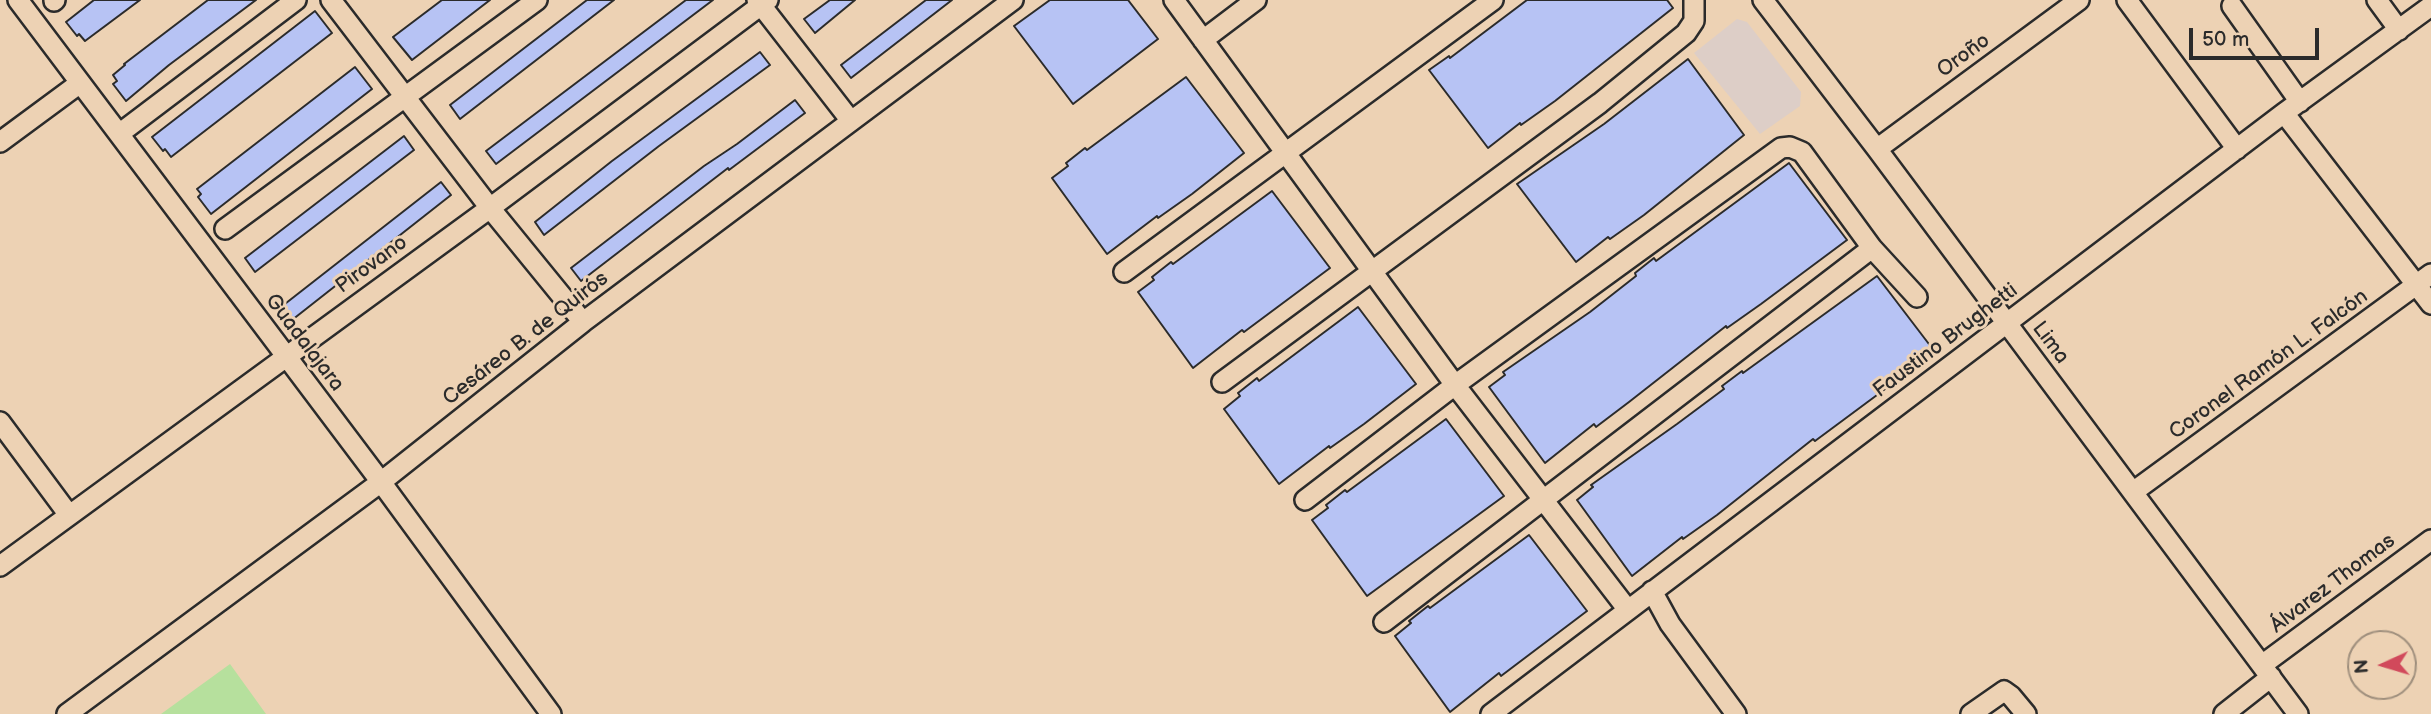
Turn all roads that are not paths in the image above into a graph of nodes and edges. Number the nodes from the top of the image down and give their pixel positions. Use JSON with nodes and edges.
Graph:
{"nodes":[{"id":1,"x":18,"y":0,"type":"edge"},
{"id":2,"x":296,"y":0,"type":"edge"},
{"id":3,"x":331,"y":0,"type":"edge"},
{"id":4,"x":537,"y":0,"type":"edge"},
{"id":5,"x":1013,"y":0,"type":"edge"},
{"id":6,"x":1174,"y":0,"type":"edge"},
{"id":7,"x":1256,"y":0,"type":"edge"},
{"id":8,"x":1493,"y":0,"type":"edge"},
{"id":9,"x":1694,"y":0,"type":"edge"},
{"id":10,"x":1763,"y":0,"type":"edge"},
{"id":11,"x":2079,"y":0,"type":"edge"},
{"id":12,"x":2127,"y":0,"type":"edge"},
{"id":13,"x":2377,"y":0,"type":"edge"},
{"id":14,"x":762,"y":2,"type":"edge"},
{"id":15,"x":2232,"y":6,"type":"dead end"},
{"id":16,"x":2431,"y":6,"type":"edge"},
{"id":17,"x":2399,"y":30,"type":"junction"},
{"id":18,"x":1203,"y":40,"type":"junction"},
{"id":19,"x":80,"y":83,"type":"junction"},
{"id":20,"x":406,"y":97,"type":"junction"},
{"id":21,"x":2292,"y":107,"type":"junction"},
{"id":22,"x":852,"y":121,"type":"junction"},
{"id":23,"x":119,"y":134,"type":"junction"},
{"id":24,"x":0,"y":142,"type":"edge"},
{"id":25,"x":1877,"y":149,"type":"junction"},
{"id":26,"x":2237,"y":149,"type":"junction"},
{"id":27,"x":1286,"y":153,"type":"junction"},
{"id":28,"x":489,"y":208,"type":"junction"},
{"id":29,"x":225,"y":229,"type":"dead end"},
{"id":30,"x":1872,"y":248,"type":"junction"},
{"id":31,"x":1124,"y":272,"type":"dead end"},
{"id":32,"x":1372,"y":272,"type":"junction"},
{"id":33,"x":2424,"y":279,"type":"edge"},
{"id":34,"x":1917,"y":297,"type":"dead end"},
{"id":35,"x":2431,"y":304,"type":"edge"},
{"id":36,"x":583,"y":323,"type":"junction"},
{"id":37,"x":2006,"y":323,"type":"junction"},
{"id":38,"x":285,"y":357,"type":"junction"},
{"id":39,"x":1222,"y":383,"type":"dead end"},
{"id":40,"x":1455,"y":385,"type":"junction"},
{"id":41,"x":0,"y":422,"type":"edge"},
{"id":42,"x":381,"y":482,"type":"junction"},
{"id":43,"x":2133,"y":492,"type":"junction"},
{"id":44,"x":1305,"y":500,"type":"dead end"},
{"id":45,"x":1544,"y":500,"type":"junction"},
{"id":46,"x":69,"y":515,"type":"junction"},
{"id":47,"x":2431,"y":540,"type":"edge"},
{"id":48,"x":0,"y":566,"type":"edge"},
{"id":49,"x":1652,"y":591,"type":"junction"},
{"id":50,"x":1628,"y":610,"type":"junction"},
{"id":51,"x":1384,"y":622,"type":"dead end"},
{"id":52,"x":2267,"y":671,"type":"junction"},
{"id":53,"x":66,"y":714,"type":"edge"},
{"id":54,"x":551,"y":714,"type":"edge"},
{"id":55,"x":1491,"y":714,"type":"edge"},
{"id":56,"x":1736,"y":714,"type":"edge"},
{"id":57,"x":1971,"y":714,"type":"edge"},
{"id":58,"x":2026,"y":714,"type":"edge"},
{"id":59,"x":2224,"y":714,"type":"edge"},
{"id":60,"x":2298,"y":714,"type":"edge"}],
"edges":[{"from":1,"to":19,"type":"street","name":"Guadalajara"},
{"from":2,"to":23,"type":"street"},
{"from":3,"to":20,"type":"street"},
{"from":4,"to":20,"type":"street"},
{"from":5,"to":22,"type":"street","name":"Cesáreo B. de Quirós"},
{"from":6,"to":18,"type":"street"},
{"from":7,"to":18,"type":"street"},
{"from":8,"to":27,"type":"street"},
{"from":9,"to":32,"type":"street"},
{"from":10,"to":25,"type":"street","name":"Lima"},
{"from":11,"to":25,"type":"street","name":"Oroño"},
{"from":12,"to":26,"type":"street"},
{"from":13,"to":17,"type":"street"},
{"from":14,"to":22,"type":"street"},
{"from":14,"to":28,"type":"street","name":"Pirovano"},
{"from":15,"to":21,"type":"street"},
{"from":16,"to":17,"type":"street","name":"Faustino Brughetti"},
{"from":17,"to":21,"type":"street","name":"Faustino Brughetti"},
{"from":18,"to":27,"type":"street"},
{"from":19,"to":23,"type":"street","name":"Guadalajara"},
{"from":19,"to":24,"type":"street"},
{"from":20,"to":28,"type":"street"},
{"from":20,"to":29,"type":"street"},
{"from":21,"to":26,"type":"street","name":"Faustino Brughetti"},
{"from":21,"to":33,"type":"street"},
{"from":22,"to":36,"type":"street","name":"Cesáreo B. de Quirós"},
{"from":23,"to":38,"type":"street","name":"Guadalajara"},
{"from":25,"to":37,"type":"street","name":"Lima"},
{"from":26,"to":37,"type":"street","name":"Faustino Brughetti"},
{"from":27,"to":31,"type":"street"},
{"from":27,"to":32,"type":"street"},
{"from":28,"to":36,"type":"street"},
{"from":28,"to":38,"type":"street","name":"Pirovano"},
{"from":30,"to":34,"type":"street"},
{"from":30,"to":40,"type":"street"},
{"from":30,"to":45,"type":"street"},
{"from":32,"to":39,"type":"street"},
{"from":32,"to":40,"type":"street"},
{"from":33,"to":35,"type":"street"},
{"from":33,"to":43,"type":"street","name":"Coronel Ramón L. Falcón"},
{"from":36,"to":42,"type":"street","name":"Cesáreo B. de Quirós"},
{"from":37,"to":43,"type":"street","name":"Lima"},
{"from":37,"to":49,"type":"street","name":"Faustino Brughetti"},
{"from":38,"to":42,"type":"street","name":"Guadalajara"},
{"from":38,"to":46,"type":"street","name":"Pirovano"},
{"from":40,"to":44,"type":"street"},
{"from":40,"to":45,"type":"street"},
{"from":41,"to":46,"type":"street"},
{"from":42,"to":53,"type":"street","name":"Cesáreo B. de Quirós"},
{"from":42,"to":54,"type":"street","name":"Guadalajara"},
{"from":43,"to":52,"type":"street","name":"Lima"},
{"from":45,"to":50,"type":"street"},
{"from":45,"to":51,"type":"street"},
{"from":46,"to":48,"type":"street","name":"Pirovano"},
{"from":47,"to":52,"type":"street","name":"Álvarez Thomas"},
{"from":49,"to":50,"type":"street","name":"Faustino Brughetti"},
{"from":49,"to":56,"type":"street"},
{"from":50,"to":55,"type":"street","name":"Faustino Brughetti"},
{"from":52,"to":59,"type":"street","name":"Álvarez Thomas"},
{"from":52,"to":60,"type":"street","name":"Lima"},
{"from":57,"to":58,"type":"street"}]}
